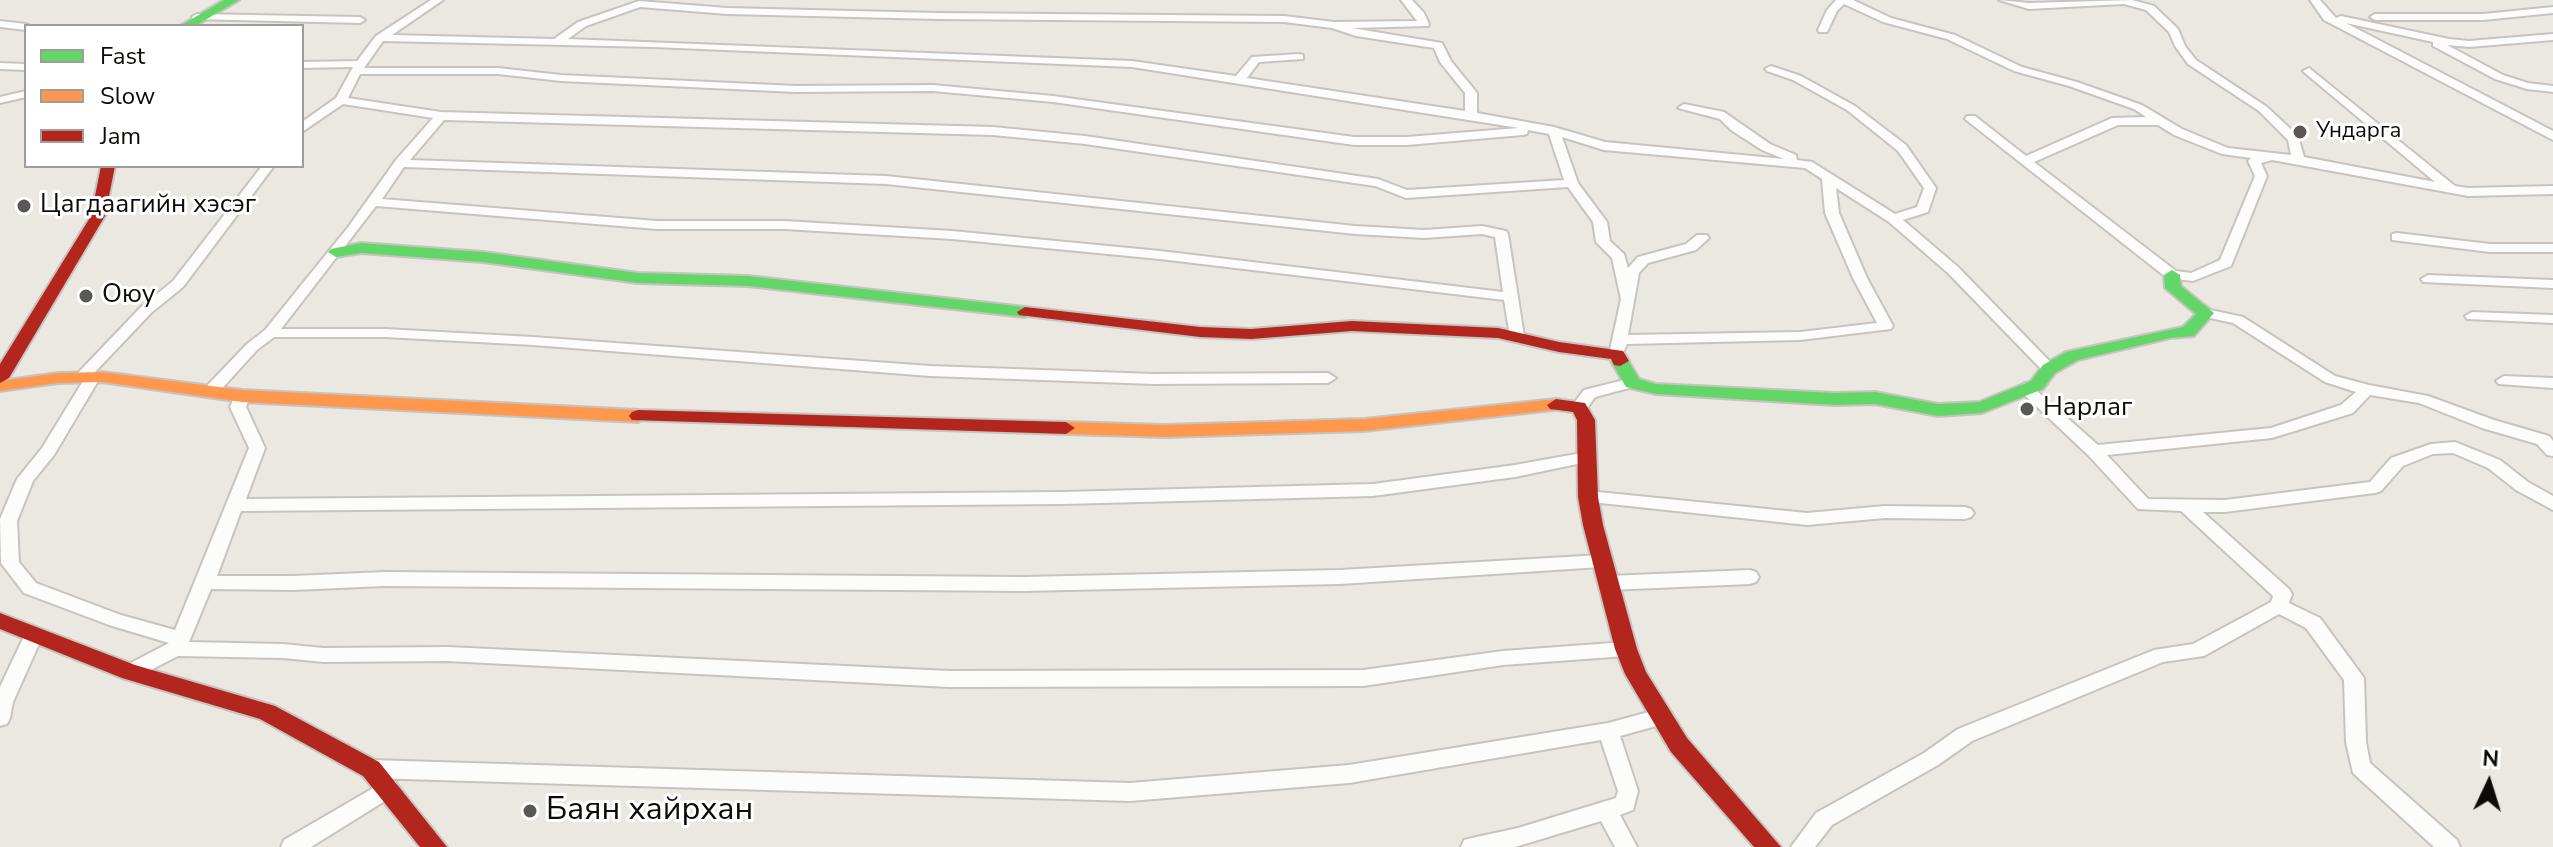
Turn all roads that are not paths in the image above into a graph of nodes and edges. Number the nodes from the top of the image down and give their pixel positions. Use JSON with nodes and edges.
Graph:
{"nodes":[{"id":1,"x":438,"y":0,"type":"edge"},
{"id":2,"x":1406,"y":0,"type":"edge"},
{"id":3,"x":1844,"y":0,"type":"edge"},
{"id":4,"x":2004,"y":0,"type":"edge"},
{"id":5,"x":2315,"y":0,"type":"edge"},
{"id":6,"x":225,"y":1,"type":"edge"},
{"id":7,"x":2153,"y":4,"type":"edge"},
{"id":8,"x":2553,"y":10,"type":"edge"},
{"id":9,"x":2328,"y":18,"type":"junction"},
{"id":10,"x":360,"y":20,"type":"dead end"},
{"id":11,"x":192,"y":22,"type":"edge"},
{"id":12,"x":0,"y":24,"type":"edge"},
{"id":13,"x":1334,"y":25,"type":"junction"},
{"id":14,"x":24,"y":27,"type":"edge"},
{"id":15,"x":1823,"y":30,"type":"dead end"},
{"id":16,"x":2553,"y":37,"type":"edge"},
{"id":17,"x":380,"y":38,"type":"junction"},
{"id":18,"x":2425,"y":38,"type":"junction"},
{"id":19,"x":555,"y":43,"type":"junction"},
{"id":20,"x":1299,"y":57,"type":"dead end"},
{"id":21,"x":304,"y":65,"type":"edge"},
{"id":22,"x":0,"y":66,"type":"edge"},
{"id":23,"x":24,"y":67,"type":"edge"},
{"id":24,"x":360,"y":67,"type":"junction"},
{"id":25,"x":1771,"y":69,"type":"dead end"},
{"id":26,"x":2309,"y":71,"type":"dead end"},
{"id":27,"x":1238,"y":81,"type":"junction"},
{"id":28,"x":2553,"y":89,"type":"edge"},
{"id":29,"x":24,"y":93,"type":"edge"},
{"id":30,"x":0,"y":97,"type":"edge"},
{"id":31,"x":341,"y":100,"type":"junction"},
{"id":32,"x":1684,"y":108,"type":"dead end"},
{"id":33,"x":1471,"y":115,"type":"junction"},
{"id":34,"x":441,"y":116,"type":"junction"},
{"id":35,"x":1971,"y":119,"type":"dead end"},
{"id":36,"x":2161,"y":121,"type":"junction"},
{"id":37,"x":304,"y":127,"type":"edge"},
{"id":38,"x":1547,"y":130,"type":"junction"},
{"id":39,"x":2553,"y":136,"type":"edge"},
{"id":40,"x":2273,"y":157,"type":"junction"},
{"id":41,"x":2027,"y":160,"type":"junction"},
{"id":42,"x":2298,"y":160,"type":"junction"},
{"id":43,"x":400,"y":163,"type":"junction"},
{"id":44,"x":1808,"y":165,"type":"junction"},
{"id":45,"x":108,"y":168,"type":"edge"},
{"id":46,"x":266,"y":168,"type":"edge"},
{"id":47,"x":1828,"y":177,"type":"junction"},
{"id":48,"x":1572,"y":183,"type":"junction"},
{"id":49,"x":2451,"y":189,"type":"junction"},
{"id":50,"x":2553,"y":190,"type":"edge"},
{"id":51,"x":374,"y":202,"type":"junction"},
{"id":52,"x":1894,"y":219,"type":"junction"},
{"id":53,"x":2397,"y":237,"type":"dead end"},
{"id":54,"x":1702,"y":238,"type":"dead end"},
{"id":55,"x":2553,"y":248,"type":"edge"},
{"id":56,"x":336,"y":252,"type":"junction"},
{"id":57,"x":2172,"y":275,"type":"junction"},
{"id":58,"x":2428,"y":279,"type":"dead end"},
{"id":59,"x":2553,"y":284,"type":"edge"},
{"id":60,"x":1511,"y":297,"type":"junction"},
{"id":61,"x":1628,"y":299,"type":"junction"},
{"id":62,"x":2206,"y":313,"type":"junction"},
{"id":63,"x":2472,"y":316,"type":"dead end"},
{"id":64,"x":2553,"y":319,"type":"edge"},
{"id":65,"x":270,"y":333,"type":"junction"},
{"id":66,"x":1517,"y":336,"type":"junction"},
{"id":67,"x":1618,"y":348,"type":"junction"},
{"id":68,"x":2049,"y":369,"type":"junction"},
{"id":69,"x":88,"y":376,"type":"junction"},
{"id":70,"x":0,"y":378,"type":"edge"},
{"id":71,"x":1328,"y":378,"type":"dead end"},
{"id":72,"x":2504,"y":381,"type":"dead end"},
{"id":73,"x":1632,"y":383,"type":"junction"},
{"id":74,"x":2553,"y":383,"type":"edge"},
{"id":75,"x":0,"y":386,"type":"edge"},
{"id":76,"x":2025,"y":388,"type":"junction"},
{"id":77,"x":2367,"y":390,"type":"junction"},
{"id":78,"x":211,"y":391,"type":"junction"},
{"id":79,"x":242,"y":396,"type":"junction"},
{"id":80,"x":1579,"y":407,"type":"junction"},
{"id":81,"x":2550,"y":443,"type":"edge"},
{"id":82,"x":2094,"y":451,"type":"junction"},
{"id":83,"x":1587,"y":457,"type":"junction"},
{"id":84,"x":1588,"y":497,"type":"junction"},
{"id":85,"x":2184,"y":504,"type":"junction"},
{"id":86,"x":2553,"y":504,"type":"edge"},
{"id":87,"x":235,"y":505,"type":"junction"},
{"id":88,"x":1965,"y":513,"type":"dead end"},
{"id":89,"x":1601,"y":561,"type":"junction"},
{"id":90,"x":1750,"y":577,"type":"dead end"},
{"id":91,"x":205,"y":582,"type":"junction"},
{"id":92,"x":1609,"y":583,"type":"junction"},
{"id":93,"x":2279,"y":606,"type":"junction"},
{"id":94,"x":0,"y":621,"type":"edge"},
{"id":95,"x":34,"y":635,"type":"junction"},
{"id":96,"x":178,"y":644,"type":"junction"},
{"id":97,"x":1626,"y":649,"type":"junction"},
{"id":98,"x":130,"y":672,"type":"junction"},
{"id":99,"x":1660,"y":717,"type":"junction"},
{"id":100,"x":0,"y":718,"type":"edge"},
{"id":101,"x":1608,"y":731,"type":"junction"},
{"id":102,"x":371,"y":769,"type":"junction"},
{"id":103,"x":389,"y":788,"type":"junction"},
{"id":104,"x":1607,"y":811,"type":"junction"},
{"id":105,"x":292,"y":847,"type":"edge"},
{"id":106,"x":435,"y":847,"type":"edge"},
{"id":107,"x":1472,"y":847,"type":"edge"},
{"id":108,"x":1626,"y":847,"type":"edge"},
{"id":109,"x":1769,"y":847,"type":"edge"},
{"id":110,"x":1802,"y":847,"type":"edge"},
{"id":111,"x":2449,"y":847,"type":"edge"}],
"edges":[{"from":1,"to":17,"type":"street"},
{"from":2,"to":13,"type":"street"},
{"from":3,"to":15,"type":"street"},
{"from":3,"to":36,"type":"street"},
{"from":4,"to":7,"type":"street"},
{"from":5,"to":9,"type":"street"},
{"from":6,"to":11,"type":"street"},
{"from":7,"to":42,"type":"street"},
{"from":8,"to":9,"type":"street"},
{"from":9,"to":18,"type":"street"},
{"from":9,"to":39,"type":"street"},
{"from":10,"to":11,"type":"street"},
{"from":12,"to":14,"type":"street"},
{"from":13,"to":19,"type":"street"},
{"from":13,"to":33,"type":"street"},
{"from":16,"to":18,"type":"street"},
{"from":17,"to":19,"type":"street"},
{"from":17,"to":24,"type":"street"},
{"from":18,"to":28,"type":"street"},
{"from":19,"to":27,"type":"street"},
{"from":20,"to":27,"type":"street"},
{"from":21,"to":24,"type":"street"},
{"from":22,"to":23,"type":"street"},
{"from":24,"to":31,"type":"street"},
{"from":24,"to":38,"type":"street"},
{"from":25,"to":52,"type":"street"},
{"from":26,"to":49,"type":"street"},
{"from":27,"to":33,"type":"street"},
{"from":29,"to":30,"type":"street"},
{"from":31,"to":34,"type":"street"},
{"from":31,"to":37,"type":"street"},
{"from":32,"to":44,"type":"street"},
{"from":33,"to":38,"type":"street"},
{"from":34,"to":43,"type":"street"},
{"from":34,"to":48,"type":"street"},
{"from":35,"to":41,"type":"street"},
{"from":36,"to":40,"type":"street"},
{"from":36,"to":41,"type":"street"},
{"from":38,"to":44,"type":"street"},
{"from":38,"to":48,"type":"street"},
{"from":40,"to":42,"type":"street"},
{"from":40,"to":57,"type":"street"},
{"from":41,"to":57,"type":"street"},
{"from":42,"to":49,"type":"street"},
{"from":43,"to":51,"type":"street"},
{"from":43,"to":60,"type":"street"},
{"from":44,"to":47,"type":"street"},
{"from":45,"to":70,"type":"street"},
{"from":46,"to":69,"type":"street"},
{"from":47,"to":52,"type":"street"},
{"from":47,"to":67,"type":"street"},
{"from":48,"to":61,"type":"street"},
{"from":49,"to":50,"type":"street"},
{"from":51,"to":56,"type":"street"},
{"from":51,"to":60,"type":"street"},
{"from":52,"to":68,"type":"street"},
{"from":53,"to":55,"type":"street"},
{"from":54,"to":61,"type":"street"},
{"from":56,"to":65,"type":"street"},
{"from":56,"to":66,"type":"street"},
{"from":57,"to":62,"type":"street"},
{"from":58,"to":59,"type":"street"},
{"from":60,"to":66,"type":"street"},
{"from":61,"to":67,"type":"street"},
{"from":62,"to":68,"type":"street"},
{"from":62,"to":77,"type":"street"},
{"from":63,"to":64,"type":"street"},
{"from":65,"to":71,"type":"street"},
{"from":65,"to":78,"type":"street"},
{"from":66,"to":67,"type":"street"},
{"from":67,"to":73,"type":"street"},
{"from":68,"to":76,"type":"street"},
{"from":69,"to":75,"type":"street"},
{"from":69,"to":78,"type":"street"},
{"from":69,"to":96,"type":"street"},
{"from":72,"to":74,"type":"street"},
{"from":73,"to":76,"type":"street"},
{"from":73,"to":80,"type":"street"},
{"from":76,"to":82,"type":"street"},
{"from":77,"to":81,"type":"street"},
{"from":77,"to":82,"type":"street"},
{"from":78,"to":79,"type":"street"},
{"from":79,"to":80,"type":"street"},
{"from":79,"to":87,"type":"street"},
{"from":80,"to":83,"type":"street"},
{"from":82,"to":85,"type":"street"},
{"from":83,"to":84,"type":"street"},
{"from":83,"to":87,"type":"street"},
{"from":84,"to":88,"type":"street"},
{"from":84,"to":89,"type":"street"},
{"from":85,"to":86,"type":"street"},
{"from":85,"to":93,"type":"street"},
{"from":87,"to":91,"type":"street"},
{"from":89,"to":91,"type":"street"},
{"from":89,"to":92,"type":"street"},
{"from":90,"to":92,"type":"street"},
{"from":91,"to":96,"type":"street"},
{"from":92,"to":97,"type":"street"},
{"from":93,"to":110,"type":"street"},
{"from":93,"to":111,"type":"street"},
{"from":94,"to":95,"type":"street"},
{"from":95,"to":98,"type":"street"},
{"from":95,"to":100,"type":"street"},
{"from":96,"to":97,"type":"street"},
{"from":96,"to":98,"type":"street"},
{"from":97,"to":99,"type":"street"},
{"from":98,"to":102,"type":"street"},
{"from":99,"to":101,"type":"street"},
{"from":99,"to":109,"type":"street"},
{"from":101,"to":102,"type":"street"},
{"from":101,"to":104,"type":"street"},
{"from":102,"to":103,"type":"street"},
{"from":103,"to":105,"type":"street"},
{"from":103,"to":106,"type":"street"},
{"from":104,"to":107,"type":"street"},
{"from":104,"to":108,"type":"street"}]}
